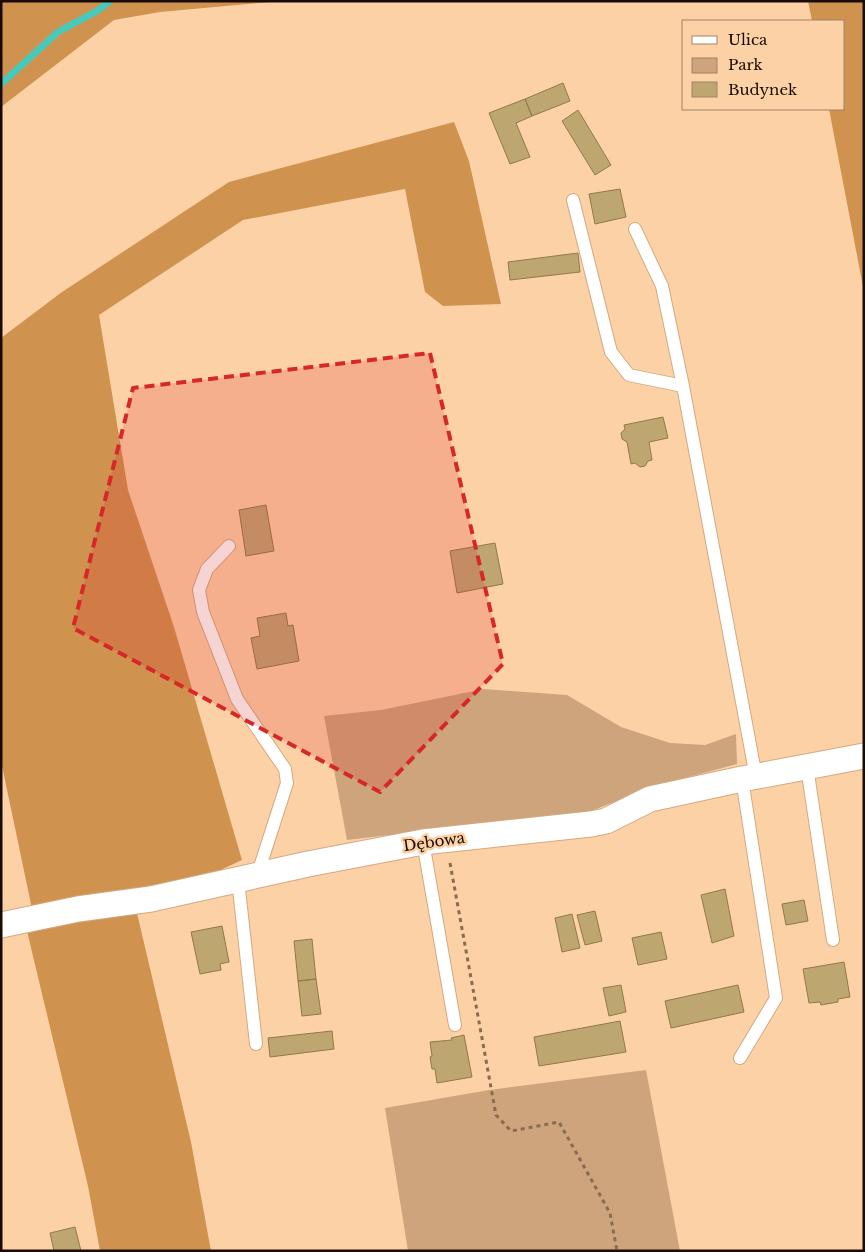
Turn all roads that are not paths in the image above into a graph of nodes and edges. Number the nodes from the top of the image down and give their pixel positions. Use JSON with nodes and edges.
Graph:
{"nodes":[{"id":1,"x":573,"y":200,"type":"dead end"},
{"id":2,"x":635,"y":229,"type":"dead end"},
{"id":3,"x":683,"y":386,"type":"junction"},
{"id":4,"x":229,"y":546,"type":"dead end"},
{"id":5,"x":864,"y":756,"type":"edge"},
{"id":6,"x":807,"y":767,"type":"junction"},
{"id":7,"x":749,"y":778,"type":"junction"},
{"id":8,"x":434,"y":841,"type":"junction"},
{"id":9,"x":247,"y":878,"type":"junction"},
{"id":10,"x":1,"y":925,"type":"edge"},
{"id":11,"x":833,"y":940,"type":"dead end"},
{"id":12,"x":455,"y":1025,"type":"dead end"},
{"id":13,"x":256,"y":1044,"type":"dead end"},
{"id":14,"x":740,"y":1058,"type":"dead end"}],
"edges":[{"from":1,"to":3,"type":"lane"},
{"from":2,"to":3,"type":"lane"},
{"from":3,"to":7,"type":"lane"},
{"from":4,"to":9,"type":"lane"},
{"from":5,"to":6,"type":"street","name":"Dębowa"},
{"from":6,"to":7,"type":"street","name":"Dębowa"},
{"from":6,"to":11,"type":"lane"},
{"from":7,"to":8,"type":"street","name":"Dębowa"},
{"from":7,"to":14,"type":"lane"},
{"from":8,"to":9,"type":"street","name":"Dębowa"},
{"from":8,"to":12,"type":"lane"},
{"from":9,"to":10,"type":"street","name":"Dębowa"},
{"from":9,"to":13,"type":"lane"}]}
